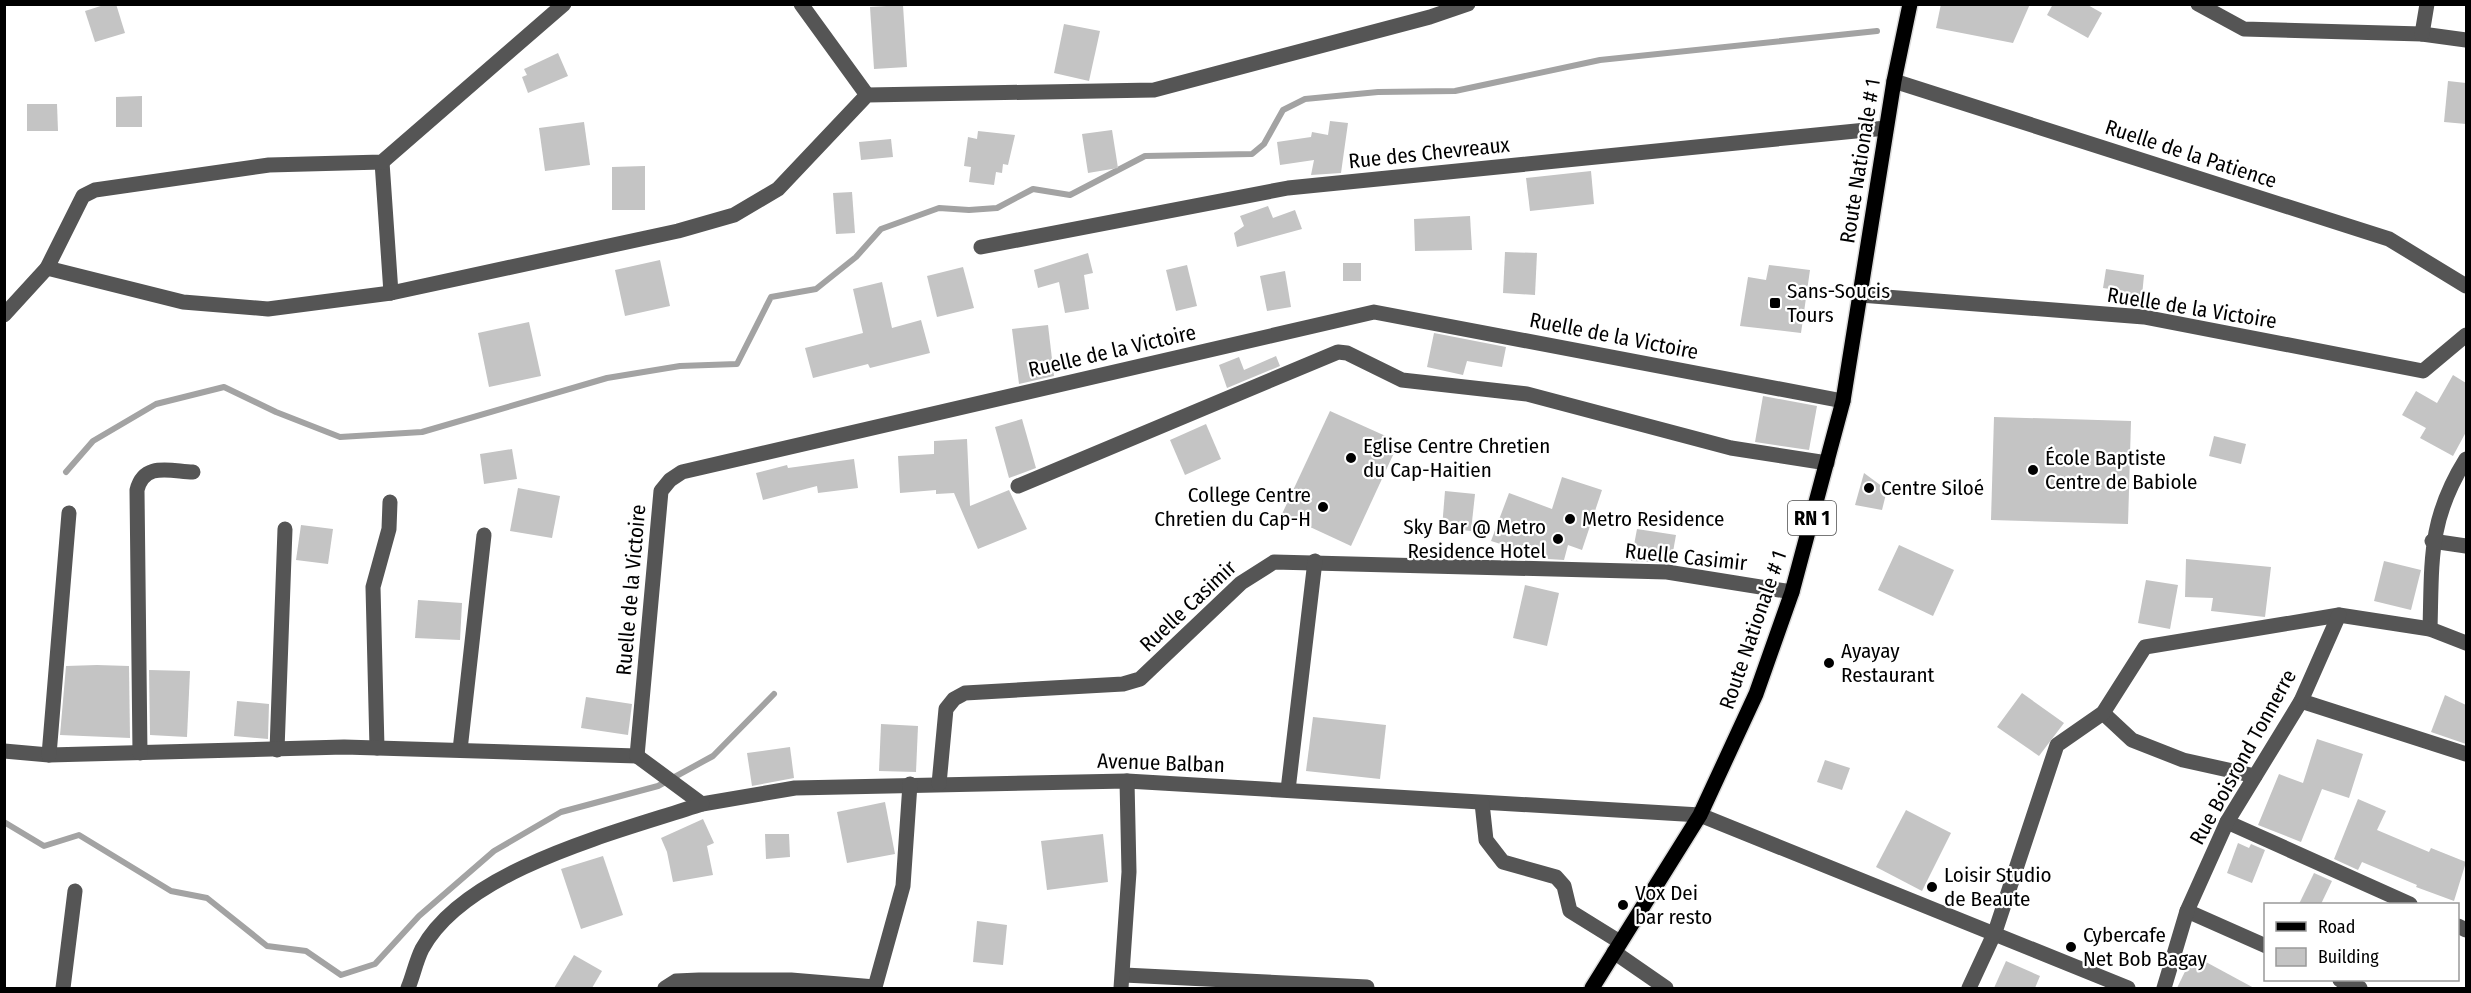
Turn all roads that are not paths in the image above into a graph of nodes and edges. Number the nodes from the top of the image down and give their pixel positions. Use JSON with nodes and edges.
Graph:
{"nodes":[{"id":1,"x":564,"y":4,"type":"edge"},
{"id":2,"x":801,"y":4,"type":"edge"},
{"id":3,"x":1468,"y":4,"type":"edge"},
{"id":4,"x":1910,"y":4,"type":"edge"},
{"id":5,"x":2198,"y":4,"type":"edge"},
{"id":6,"x":2427,"y":4,"type":"edge"},
{"id":7,"x":2422,"y":34,"type":"junction"},
{"id":8,"x":2466,"y":40,"type":"edge"},
{"id":9,"x":1894,"y":81,"type":"junction"},
{"id":10,"x":867,"y":95,"type":"junction"},
{"id":11,"x":1886,"y":128,"type":"junction"},
{"id":12,"x":382,"y":162,"type":"junction"},
{"id":13,"x":981,"y":247,"type":"dead end"},
{"id":14,"x":47,"y":268,"type":"junction"},
{"id":15,"x":2466,"y":286,"type":"edge"},
{"id":16,"x":391,"y":293,"type":"junction"},
{"id":17,"x":1860,"y":295,"type":"junction"},
{"id":18,"x":4,"y":315,"type":"edge"},
{"id":19,"x":2466,"y":335,"type":"edge"},
{"id":20,"x":1843,"y":401,"type":"junction"},
{"id":21,"x":2466,"y":459,"type":"edge"},
{"id":22,"x":1827,"y":463,"type":"junction"},
{"id":23,"x":193,"y":472,"type":"dead end"},
{"id":24,"x":1018,"y":486,"type":"dead end"},
{"id":25,"x":390,"y":502,"type":"dead end"},
{"id":26,"x":69,"y":513,"type":"dead end"},
{"id":27,"x":285,"y":529,"type":"dead end"},
{"id":28,"x":484,"y":535,"type":"dead end"},
{"id":29,"x":2432,"y":541,"type":"junction"},
{"id":30,"x":2466,"y":546,"type":"edge"},
{"id":31,"x":1315,"y":561,"type":"junction"},
{"id":32,"x":1792,"y":592,"type":"junction"},
{"id":33,"x":2339,"y":615,"type":"junction"},
{"id":34,"x":2430,"y":629,"type":"junction"},
{"id":35,"x":2466,"y":643,"type":"edge"},
{"id":36,"x":2301,"y":702,"type":"junction"},
{"id":37,"x":2103,"y":713,"type":"junction"},
{"id":38,"x":377,"y":748,"type":"junction"},
{"id":39,"x":278,"y":750,"type":"junction"},
{"id":40,"x":460,"y":750,"type":"junction"},
{"id":41,"x":4,"y":751,"type":"edge"},
{"id":42,"x":140,"y":753,"type":"junction"},
{"id":43,"x":2466,"y":754,"type":"edge"},
{"id":44,"x":49,"y":755,"type":"junction"},
{"id":45,"x":638,"y":756,"type":"junction"},
{"id":46,"x":2255,"y":776,"type":"junction"},
{"id":47,"x":1127,"y":781,"type":"junction"},
{"id":48,"x":910,"y":784,"type":"junction"},
{"id":49,"x":939,"y":784,"type":"junction"},
{"id":50,"x":1288,"y":790,"type":"junction"},
{"id":51,"x":1482,"y":803,"type":"junction"},
{"id":52,"x":702,"y":804,"type":"junction"},
{"id":53,"x":1700,"y":814,"type":"junction"},
{"id":54,"x":2227,"y":822,"type":"junction"},
{"id":55,"x":75,"y":891,"type":"dead end"},
{"id":56,"x":2408,"y":903,"type":"edge"},
{"id":57,"x":2187,"y":911,"type":"junction"},
{"id":58,"x":1995,"y":932,"type":"junction"},
{"id":59,"x":2264,"y":946,"type":"edge"},
{"id":60,"x":1617,"y":947,"type":"junction"},
{"id":61,"x":2343,"y":981,"type":"edge"},
{"id":62,"x":1123,"y":982,"type":"edge"},
{"id":63,"x":1367,"y":987,"type":"dead end"},
{"id":64,"x":63,"y":988,"type":"edge"},
{"id":65,"x":408,"y":988,"type":"edge"},
{"id":66,"x":665,"y":988,"type":"edge"},
{"id":67,"x":875,"y":988,"type":"edge"},
{"id":68,"x":1592,"y":988,"type":"edge"},
{"id":69,"x":1666,"y":988,"type":"edge"},
{"id":70,"x":1969,"y":988,"type":"edge"},
{"id":71,"x":2128,"y":988,"type":"edge"},
{"id":72,"x":2164,"y":988,"type":"edge"},
{"id":73,"x":2361,"y":988,"type":"edge"}],
"edges":[{"from":1,"to":12,"type":"street"},
{"from":2,"to":10,"type":"street"},
{"from":3,"to":10,"type":"street"},
{"from":4,"to":9,"type":"main road","name":"Route Nationale # 1","number":"RN 1"},
{"from":5,"to":7,"type":"street"},
{"from":6,"to":7,"type":"street"},
{"from":7,"to":8,"type":"street"},
{"from":9,"to":11,"type":"main road","name":"Route Nationale # 1","number":"RN 1"},
{"from":9,"to":15,"type":"street","name":"Ruelle de la Patience"},
{"from":10,"to":16,"type":"street"},
{"from":11,"to":13,"type":"street","name":"Rue des Chevreaux"},
{"from":11,"to":17,"type":"main road","name":"Route Nationale # 1","number":"RN 1"},
{"from":12,"to":14,"type":"street"},
{"from":12,"to":16,"type":"street"},
{"from":14,"to":16,"type":"street"},
{"from":14,"to":18,"type":"street"},
{"from":17,"to":19,"type":"street","name":"Ruelle de la Victoire"},
{"from":17,"to":20,"type":"main road","name":"Route Nationale # 1","number":"RN 1"},
{"from":20,"to":22,"type":"main road","name":"Route Nationale # 1","number":"RN 1"},
{"from":20,"to":45,"type":"street","name":"Ruelle de la Victoire"},
{"from":21,"to":29,"type":"street"},
{"from":22,"to":24,"type":"street"},
{"from":22,"to":32,"type":"main road","name":"Route Nationale # 1","number":"RN 1"},
{"from":23,"to":42,"type":"street"},
{"from":25,"to":38,"type":"street"},
{"from":26,"to":44,"type":"street"},
{"from":27,"to":39,"type":"street"},
{"from":28,"to":40,"type":"street"},
{"from":29,"to":30,"type":"street"},
{"from":29,"to":34,"type":"street"},
{"from":31,"to":32,"type":"street","name":"Ruelle Casimir"},
{"from":31,"to":49,"type":"street","name":"Ruelle Casimir"},
{"from":31,"to":50,"type":"street"},
{"from":32,"to":53,"type":"main road","name":"Route Nationale # 1","number":"RN 1"},
{"from":33,"to":34,"type":"street"},
{"from":33,"to":36,"type":"street","name":"Rue Boisrond Tonnerre"},
{"from":33,"to":37,"type":"street"},
{"from":34,"to":35,"type":"street"},
{"from":36,"to":43,"type":"street"},
{"from":36,"to":46,"type":"street","name":"Rue Boisrond Tonnerre"},
{"from":37,"to":46,"type":"street"},
{"from":37,"to":58,"type":"street"},
{"from":38,"to":39,"type":"street"},
{"from":38,"to":40,"type":"street"},
{"from":39,"to":42,"type":"street"},
{"from":40,"to":45,"type":"street"},
{"from":41,"to":44,"type":"street"},
{"from":42,"to":44,"type":"street"},
{"from":45,"to":52,"type":"street"},
{"from":46,"to":54,"type":"street","name":"Rue Boisrond Tonnerre"},
{"from":47,"to":49,"type":"street","name":"Avenue Balban"},
{"from":47,"to":50,"type":"street","name":"Avenue Balban"},
{"from":47,"to":62,"type":"street"},
{"from":48,"to":49,"type":"street","name":"Avenue Balban"},
{"from":48,"to":52,"type":"street","name":"Avenue Balban"},
{"from":48,"to":67,"type":"street"},
{"from":50,"to":51,"type":"street","name":"Avenue Balban"},
{"from":51,"to":53,"type":"street","name":"Avenue Balban"},
{"from":51,"to":60,"type":"street"},
{"from":52,"to":65,"type":"street","name":"Avenue Balban"},
{"from":53,"to":58,"type":"street","name":"Avenue Balban"},
{"from":53,"to":60,"type":"main road","name":"Route Nationale # 1","number":"RN 1"},
{"from":54,"to":56,"type":"street"},
{"from":54,"to":57,"type":"street","name":"Rue Boisrond Tonnerre"},
{"from":55,"to":64,"type":"street"},
{"from":57,"to":59,"type":"street"},
{"from":57,"to":72,"type":"street","name":"Rue Boisrond Tonnerre"},
{"from":58,"to":70,"type":"street"},
{"from":58,"to":71,"type":"street","name":"Avenue Balban"},
{"from":60,"to":68,"type":"main road","name":"Route Nationale # 1","number":"RN 1"},
{"from":60,"to":69,"type":"street"},
{"from":61,"to":73,"type":"street"},
{"from":62,"to":63,"type":"street"},
{"from":66,"to":67,"type":"street"}]}
